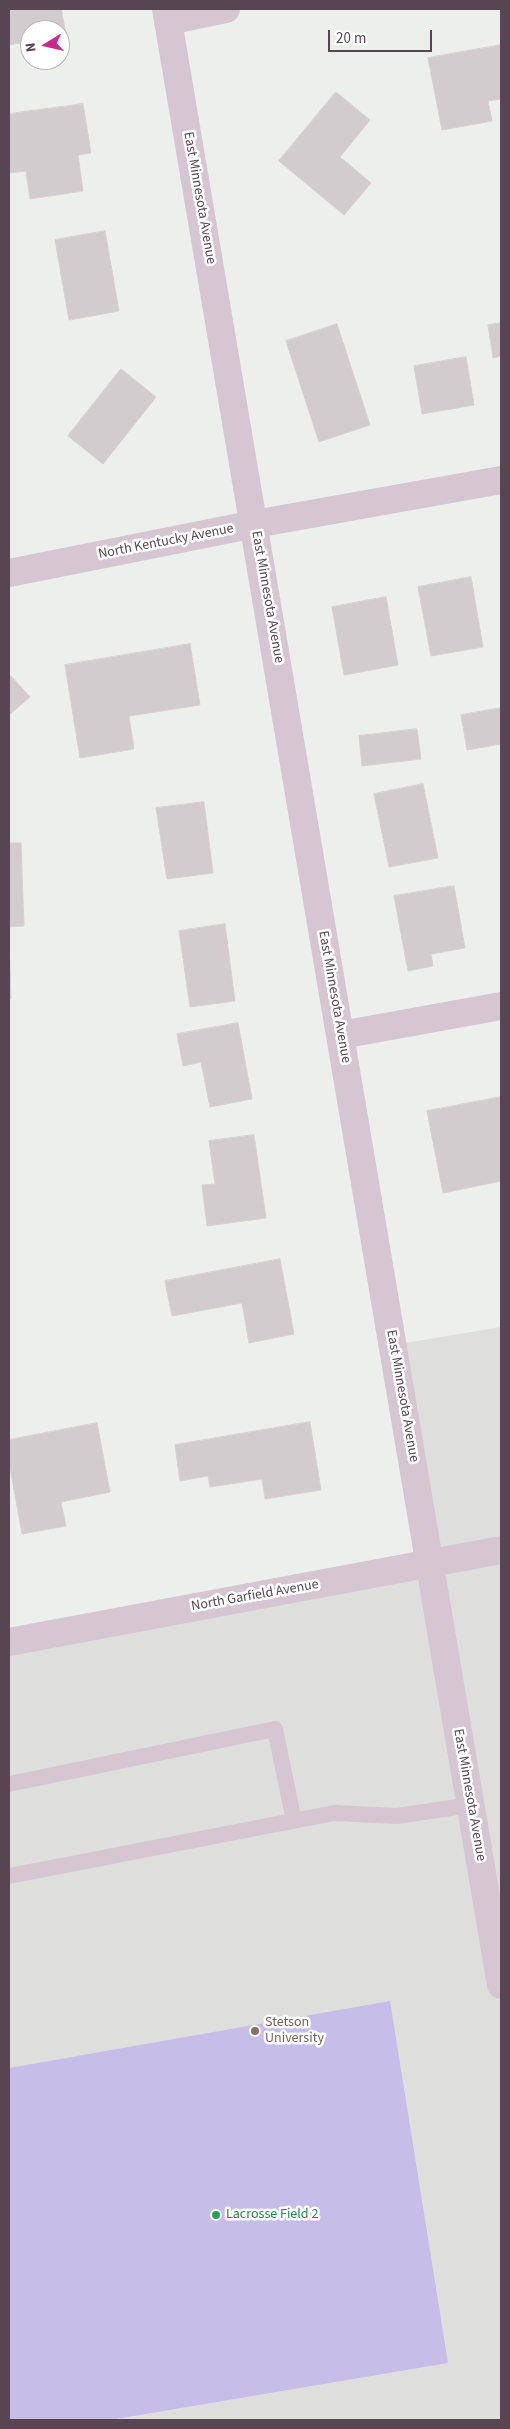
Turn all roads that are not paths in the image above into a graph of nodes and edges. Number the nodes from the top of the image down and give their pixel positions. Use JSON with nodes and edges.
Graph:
{"nodes":[{"id":1,"x":226,"y":9,"type":"edge"},
{"id":2,"x":167,"y":15,"type":"edge"},
{"id":3,"x":501,"y":480,"type":"edge"},
{"id":4,"x":254,"y":524,"type":"junction"},
{"id":5,"x":9,"y":573,"type":"edge"},
{"id":6,"x":501,"y":1006,"type":"edge"},
{"id":7,"x":341,"y":1035,"type":"junction"},
{"id":8,"x":501,"y":1550,"type":"edge"},
{"id":9,"x":430,"y":1564,"type":"junction"},
{"id":10,"x":9,"y":1642,"type":"edge"},
{"id":11,"x":9,"y":1784,"type":"edge"},
{"id":12,"x":471,"y":1806,"type":"junction"},
{"id":13,"x":294,"y":1821,"type":"junction"},
{"id":14,"x":9,"y":1876,"type":"edge"},
{"id":15,"x":501,"y":1985,"type":"edge"}],
"edges":[{"from":1,"to":2,"type":"street"},
{"from":2,"to":4,"type":"street","name":"East Minnesota Avenue"},
{"from":3,"to":4,"type":"street","name":"North Kentucky Avenue"},
{"from":4,"to":5,"type":"street","name":"North Kentucky Avenue"},
{"from":4,"to":7,"type":"street","name":"East Minnesota Avenue"},
{"from":6,"to":7,"type":"street"},
{"from":7,"to":9,"type":"street","name":"East Minnesota Avenue"},
{"from":8,"to":9,"type":"street","name":"North Garfield Avenue"},
{"from":9,"to":10,"type":"street","name":"North Garfield Avenue"},
{"from":9,"to":12,"type":"street","name":"East Minnesota Avenue"},
{"from":11,"to":13,"type":"lane"},
{"from":12,"to":13,"type":"lane"},
{"from":12,"to":15,"type":"street","name":"East Minnesota Avenue"},
{"from":13,"to":14,"type":"lane"}]}
